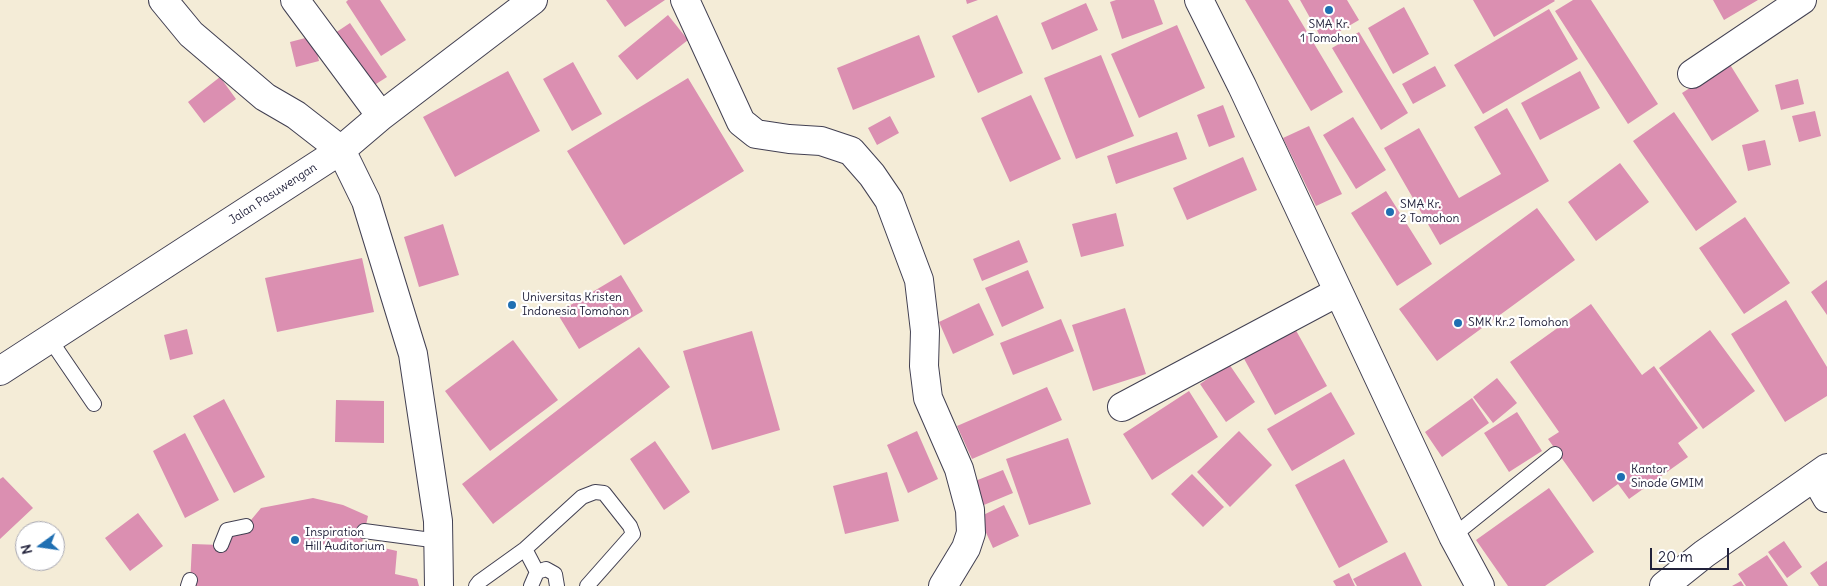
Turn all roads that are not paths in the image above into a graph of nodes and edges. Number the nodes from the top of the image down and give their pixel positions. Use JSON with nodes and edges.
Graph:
{"nodes":[{"id":1,"x":163,"y":0,"type":"edge"},
{"id":2,"x":296,"y":0,"type":"edge"},
{"id":3,"x":533,"y":0,"type":"edge"},
{"id":4,"x":686,"y":0,"type":"edge"},
{"id":5,"x":1199,"y":0,"type":"edge"},
{"id":6,"x":1802,"y":0,"type":"edge"},
{"id":7,"x":1692,"y":74,"type":"dead end"},
{"id":8,"x":381,"y":116,"type":"junction"},
{"id":9,"x":341,"y":150,"type":"junction"},
{"id":10,"x":1338,"y":292,"type":"junction"},
{"id":11,"x":49,"y":338,"type":"junction"},
{"id":12,"x":0,"y":370,"type":"edge"},
{"id":13,"x":94,"y":404,"type":"dead end"},
{"id":14,"x":1122,"y":407,"type":"dead end"},
{"id":15,"x":1554,"y":454,"type":"dead end"},
{"id":16,"x":1823,"y":481,"type":"edge"},
{"id":17,"x":246,"y":526,"type":"dead end"},
{"id":18,"x":364,"y":531,"type":"dead end"},
{"id":19,"x":1453,"y":536,"type":"junction"},
{"id":20,"x":438,"y":541,"type":"junction"},
{"id":21,"x":221,"y":545,"type":"dead end"},
{"id":22,"x":525,"y":549,"type":"junction"},
{"id":23,"x":537,"y":572,"type":"junction"},
{"id":24,"x":439,"y":586,"type":"edge"},
{"id":25,"x":476,"y":586,"type":"edge"},
{"id":26,"x":531,"y":586,"type":"edge"},
{"id":27,"x":556,"y":586,"type":"edge"},
{"id":28,"x":587,"y":586,"type":"edge"},
{"id":29,"x":943,"y":586,"type":"edge"},
{"id":30,"x":1480,"y":586,"type":"edge"},
{"id":31,"x":1664,"y":586,"type":"edge"}],
"edges":[{"from":1,"to":9,"type":"main road"},
{"from":2,"to":8,"type":"main road"},
{"from":3,"to":8,"type":"main road","name":"Jalan Pasuwengan"},
{"from":4,"to":29,"type":"main road"},
{"from":5,"to":10,"type":"main road"},
{"from":6,"to":7,"type":"main road"},
{"from":8,"to":9,"type":"main road","name":"Jalan Pasuwengan"},
{"from":9,"to":11,"type":"main road","name":"Jalan Pasuwengan"},
{"from":9,"to":20,"type":"main road"},
{"from":10,"to":14,"type":"main road"},
{"from":10,"to":19,"type":"main road"},
{"from":11,"to":12,"type":"main road","name":"Jalan Pasuwengan"},
{"from":11,"to":13,"type":"lane"},
{"from":15,"to":19,"type":"lane"},
{"from":16,"to":31,"type":"main road"},
{"from":17,"to":21,"type":"lane"},
{"from":18,"to":20,"type":"lane"},
{"from":19,"to":30,"type":"main road"},
{"from":20,"to":24,"type":"main road"},
{"from":22,"to":23,"type":"lane"},
{"from":22,"to":25,"type":"lane"},
{"from":22,"to":28,"type":"lane"},
{"from":23,"to":26,"type":"lane"},
{"from":23,"to":27,"type":"lane"}]}
